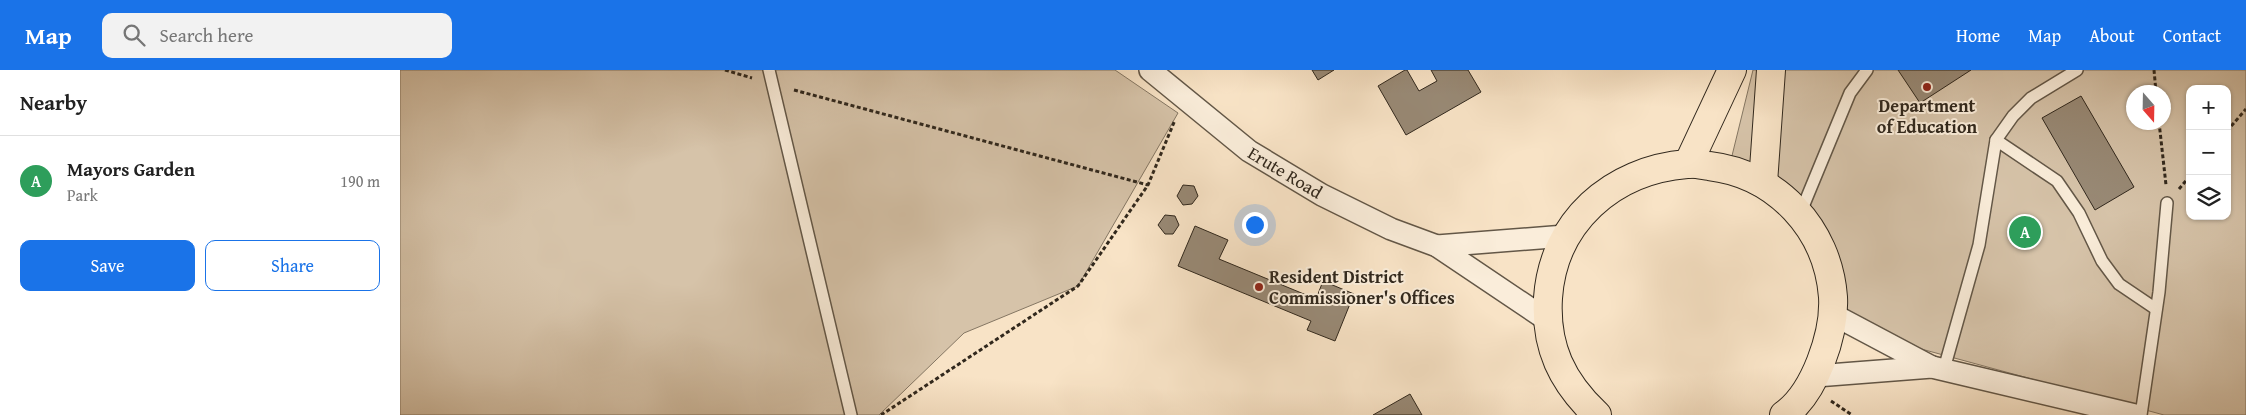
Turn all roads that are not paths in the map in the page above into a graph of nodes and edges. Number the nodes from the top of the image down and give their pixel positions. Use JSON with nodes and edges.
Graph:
{"nodes":[{"id":1,"x":769,"y":70,"type":"edge"},
{"id":2,"x":1150,"y":70,"type":"edge"},
{"id":3,"x":1732,"y":70,"type":"edge"},
{"id":4,"x":1771,"y":70,"type":"edge"},
{"id":5,"x":1867,"y":70,"type":"edge"},
{"id":6,"x":2077,"y":70,"type":"edge"},
{"id":7,"x":1996,"y":140,"type":"junction"},
{"id":8,"x":1688,"y":164,"type":"junction"},
{"id":9,"x":1763,"y":183,"type":"junction"},
{"id":10,"x":2167,"y":203,"type":"road end"},
{"id":11,"x":1800,"y":214,"type":"junction"},
{"id":12,"x":1565,"y":236,"type":"junction"},
{"id":13,"x":1437,"y":246,"type":"junction"},
{"id":14,"x":2156,"y":309,"type":"junction"},
{"id":15,"x":1834,"y":315,"type":"junction"},
{"id":16,"x":1547,"y":320,"type":"junction"},
{"id":17,"x":1938,"y":368,"type":"junction"},
{"id":18,"x":1816,"y":376,"type":"junction"},
{"id":19,"x":850,"y":415,"type":"edge"},
{"id":20,"x":1597,"y":415,"type":"edge"},
{"id":21,"x":1784,"y":415,"type":"edge"},
{"id":22,"x":2134,"y":415,"type":"edge"},
{"id":23,"x":2141,"y":415,"type":"edge"}],
"edges":[{"from":1,"to":19,"type":"lane"},
{"from":2,"to":13,"type":"street","name":"Erute Road"},
{"from":3,"to":8,"type":"main road"},
{"from":4,"to":9,"type":"main road"},
{"from":5,"to":11,"type":"lane"},
{"from":6,"to":7,"type":"lane"},
{"from":7,"to":14,"type":"lane"},
{"from":7,"to":17,"type":"lane"},
{"from":8,"to":9,"type":"main road"},
{"from":8,"to":12,"type":"main road"},
{"from":9,"to":11,"type":"main road"},
{"from":10,"to":14,"type":"lane"},
{"from":11,"to":15,"type":"main road"},
{"from":12,"to":13,"type":"street"},
{"from":12,"to":16,"type":"main road"},
{"from":13,"to":16,"type":"street"},
{"from":14,"to":23,"type":"lane"},
{"from":15,"to":17,"type":"street"},
{"from":15,"to":18,"type":"main road"},
{"from":16,"to":20,"type":"main road"},
{"from":17,"to":18,"type":"street"},
{"from":17,"to":22,"type":"street"},
{"from":18,"to":21,"type":"main road"}]}
